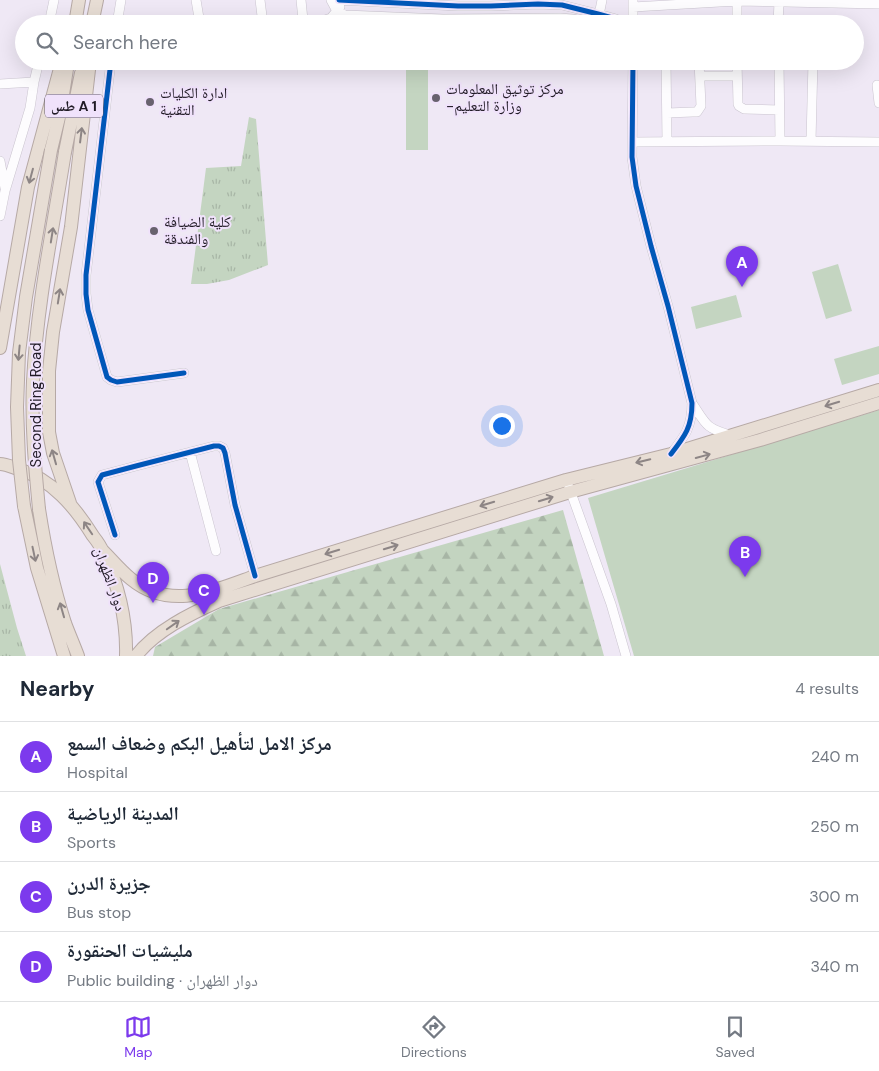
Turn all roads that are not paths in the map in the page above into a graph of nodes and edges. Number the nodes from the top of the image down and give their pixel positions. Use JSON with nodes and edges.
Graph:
{"nodes":[{"id":1,"x":54,"y":0,"type":"edge"},
{"id":2,"x":121,"y":0,"type":"edge"},
{"id":3,"x":196,"y":0,"type":"edge"},
{"id":4,"x":260,"y":0,"type":"edge"},
{"id":5,"x":301,"y":0,"type":"edge"},
{"id":6,"x":331,"y":0,"type":"edge"},
{"id":7,"x":339,"y":0,"type":"edge"},
{"id":8,"x":602,"y":0,"type":"edge"},
{"id":9,"x":344,"y":1,"type":"edge"},
{"id":10,"x":79,"y":2,"type":"edge"},
{"id":11,"x":737,"y":2,"type":"junction"},
{"id":12,"x":779,"y":2,"type":"junction"},
{"id":13,"x":457,"y":3,"type":"edge"},
{"id":14,"x":489,"y":3,"type":"edge"},
{"id":15,"x":633,"y":4,"type":"edge"},
{"id":16,"x":879,"y":4,"type":"edge"},
{"id":17,"x":337,"y":11,"type":"junction"},
{"id":18,"x":598,"y":14,"type":"junction"},
{"id":19,"x":51,"y":15,"type":"edge"},
{"id":20,"x":76,"y":15,"type":"edge"},
{"id":21,"x":118,"y":15,"type":"edge"},
{"id":22,"x":198,"y":15,"type":"edge"},
{"id":23,"x":262,"y":15,"type":"edge"},
{"id":24,"x":302,"y":15,"type":"edge"},
{"id":25,"x":334,"y":15,"type":"edge"},
{"id":26,"x":365,"y":15,"type":"edge"},
{"id":27,"x":602,"y":15,"type":"edge"},
{"id":28,"x":737,"y":15,"type":"edge"},
{"id":29,"x":778,"y":15,"type":"edge"},
{"id":30,"x":37,"y":70,"type":"edge"},
{"id":31,"x":60,"y":70,"type":"edge"},
{"id":32,"x":67,"y":70,"type":"edge"},
{"id":33,"x":82,"y":70,"type":"edge"},
{"id":34,"x":89,"y":70,"type":"edge"},
{"id":35,"x":110,"y":70,"type":"edge"},
{"id":36,"x":633,"y":70,"type":"edge"},
{"id":37,"x":666,"y":70,"type":"edge"},
{"id":38,"x":700,"y":70,"type":"edge"},
{"id":39,"x":737,"y":70,"type":"edge"},
{"id":40,"x":779,"y":70,"type":"edge"},
{"id":41,"x":814,"y":70,"type":"edge"},
{"id":42,"x":700,"y":76,"type":"junction"},
{"id":43,"x":737,"y":76,"type":"junction"},
{"id":44,"x":34,"y":82,"type":"junction"},
{"id":45,"x":0,"y":84,"type":"edge"},
{"id":46,"x":877,"y":85,"type":"dead end"},
{"id":47,"x":879,"y":103,"type":"edge"},
{"id":48,"x":779,"y":110,"type":"junction"},
{"id":49,"x":667,"y":113,"type":"junction"},
{"id":50,"x":780,"y":141,"type":"junction"},
{"id":51,"x":812,"y":141,"type":"junction"},
{"id":52,"x":633,"y":142,"type":"junction"},
{"id":53,"x":667,"y":142,"type":"junction"},
{"id":54,"x":879,"y":142,"type":"edge"},
{"id":55,"x":0,"y":161,"type":"edge"},
{"id":56,"x":5,"y":191,"type":"junction"},
{"id":57,"x":1,"y":206,"type":"edge"},
{"id":58,"x":0,"y":216,"type":"edge"},
{"id":59,"x":0,"y":348,"type":"edge"},
{"id":60,"x":184,"y":373,"type":"dead end"},
{"id":61,"x":879,"y":390,"type":"edge"},
{"id":62,"x":692,"y":403,"type":"junction"},
{"id":63,"x":879,"y":403,"type":"edge"},
{"id":64,"x":732,"y":436,"type":"junction"},
{"id":65,"x":190,"y":452,"type":"junction"},
{"id":66,"x":670,"y":454,"type":"junction"},
{"id":67,"x":0,"y":464,"type":"edge"},
{"id":68,"x":568,"y":486,"type":"junction"},
{"id":69,"x":70,"y":503,"type":"junction"},
{"id":70,"x":115,"y":535,"type":"dead end"},
{"id":71,"x":216,"y":551,"type":"dead end"},
{"id":72,"x":103,"y":552,"type":"junction"},
{"id":73,"x":255,"y":576,"type":"junction"},
{"id":74,"x":64,"y":656,"type":"edge"},
{"id":75,"x":78,"y":656,"type":"edge"},
{"id":76,"x":126,"y":656,"type":"edge"},
{"id":77,"x":136,"y":656,"type":"edge"},
{"id":78,"x":626,"y":656,"type":"edge"}],
"edges":[{"from":1,"to":19,"type":"street"},
{"from":2,"to":21,"type":"street"},
{"from":3,"to":22,"type":"street"},
{"from":4,"to":23,"type":"street"},
{"from":5,"to":24,"type":"street"},
{"from":6,"to":17,"type":"street"},
{"from":7,"to":9,"type":"street"},
{"from":8,"to":18,"type":"street"},
{"from":9,"to":13,"type":"street"},
{"from":9,"to":17,"type":"street"},
{"from":10,"to":20,"type":"highway"},
{"from":11,"to":12,"type":"street"},
{"from":11,"to":15,"type":"street"},
{"from":11,"to":28,"type":"street"},
{"from":12,"to":16,"type":"street"},
{"from":12,"to":29,"type":"street"},
{"from":13,"to":14,"type":"street"},
{"from":14,"to":18,"type":"street"},
{"from":17,"to":25,"type":"street"},
{"from":17,"to":26,"type":"street"},
{"from":18,"to":27,"type":"street"},
{"from":30,"to":44,"type":"street"},
{"from":31,"to":59,"type":"highway","one_way":true},
{"from":32,"to":74,"type":"highway","number":"طس A 1","one_way":true,"bridge":true},
{"from":75,"to":33,"type":"highway","name":"Second Ring Road","number":"طس A 1","one_way":true,"bridge":true},
{"from":69,"to":34,"type":"highway","one_way":true},
{"from":35,"to":60,"type":"street"},
{"from":36,"to":52,"type":"street"},
{"from":37,"to":49,"type":"street"},
{"from":38,"to":42,"type":"street"},
{"from":39,"to":43,"type":"street"},
{"from":40,"to":48,"type":"street"},
{"from":41,"to":51,"type":"street"},
{"from":42,"to":43,"type":"street"},
{"from":42,"to":49,"type":"street"},
{"from":43,"to":48,"type":"street"},
{"from":44,"to":45,"type":"street"},
{"from":44,"to":56,"type":"street"},
{"from":46,"to":47,"type":"street"},
{"from":48,"to":50,"type":"street"},
{"from":49,"to":53,"type":"street"},
{"from":50,"to":51,"type":"street"},
{"from":50,"to":53,"type":"street"},
{"from":51,"to":54,"type":"street"},
{"from":52,"to":53,"type":"street"},
{"from":52,"to":62,"type":"street"},
{"from":55,"to":56,"type":"street"},
{"from":56,"to":57,"type":"street"},
{"from":57,"to":58,"type":"street"},
{"from":61,"to":64,"type":"highway","one_way":true},
{"from":62,"to":64,"type":"street"},
{"from":62,"to":66,"type":"street"},
{"from":68,"to":63,"type":"highway","one_way":true},
{"from":64,"to":66,"type":"highway"},
{"from":65,"to":70,"type":"street"},
{"from":65,"to":71,"type":"street"},
{"from":65,"to":73,"type":"street"},
{"from":66,"to":68,"type":"highway","one_way":true},
{"from":67,"to":69,"type":"highway","name":"دوار الظهران"},
{"from":68,"to":73,"type":"highway","one_way":true},
{"from":77,"to":68,"type":"highway","one_way":true},
{"from":68,"to":78,"type":"street"},
{"from":72,"to":69,"type":"highway","name":"دوار الظهران","one_way":true},
{"from":72,"to":73,"type":"highway"},
{"from":72,"to":76,"type":"highway","name":"دوار الظهران"}]}
